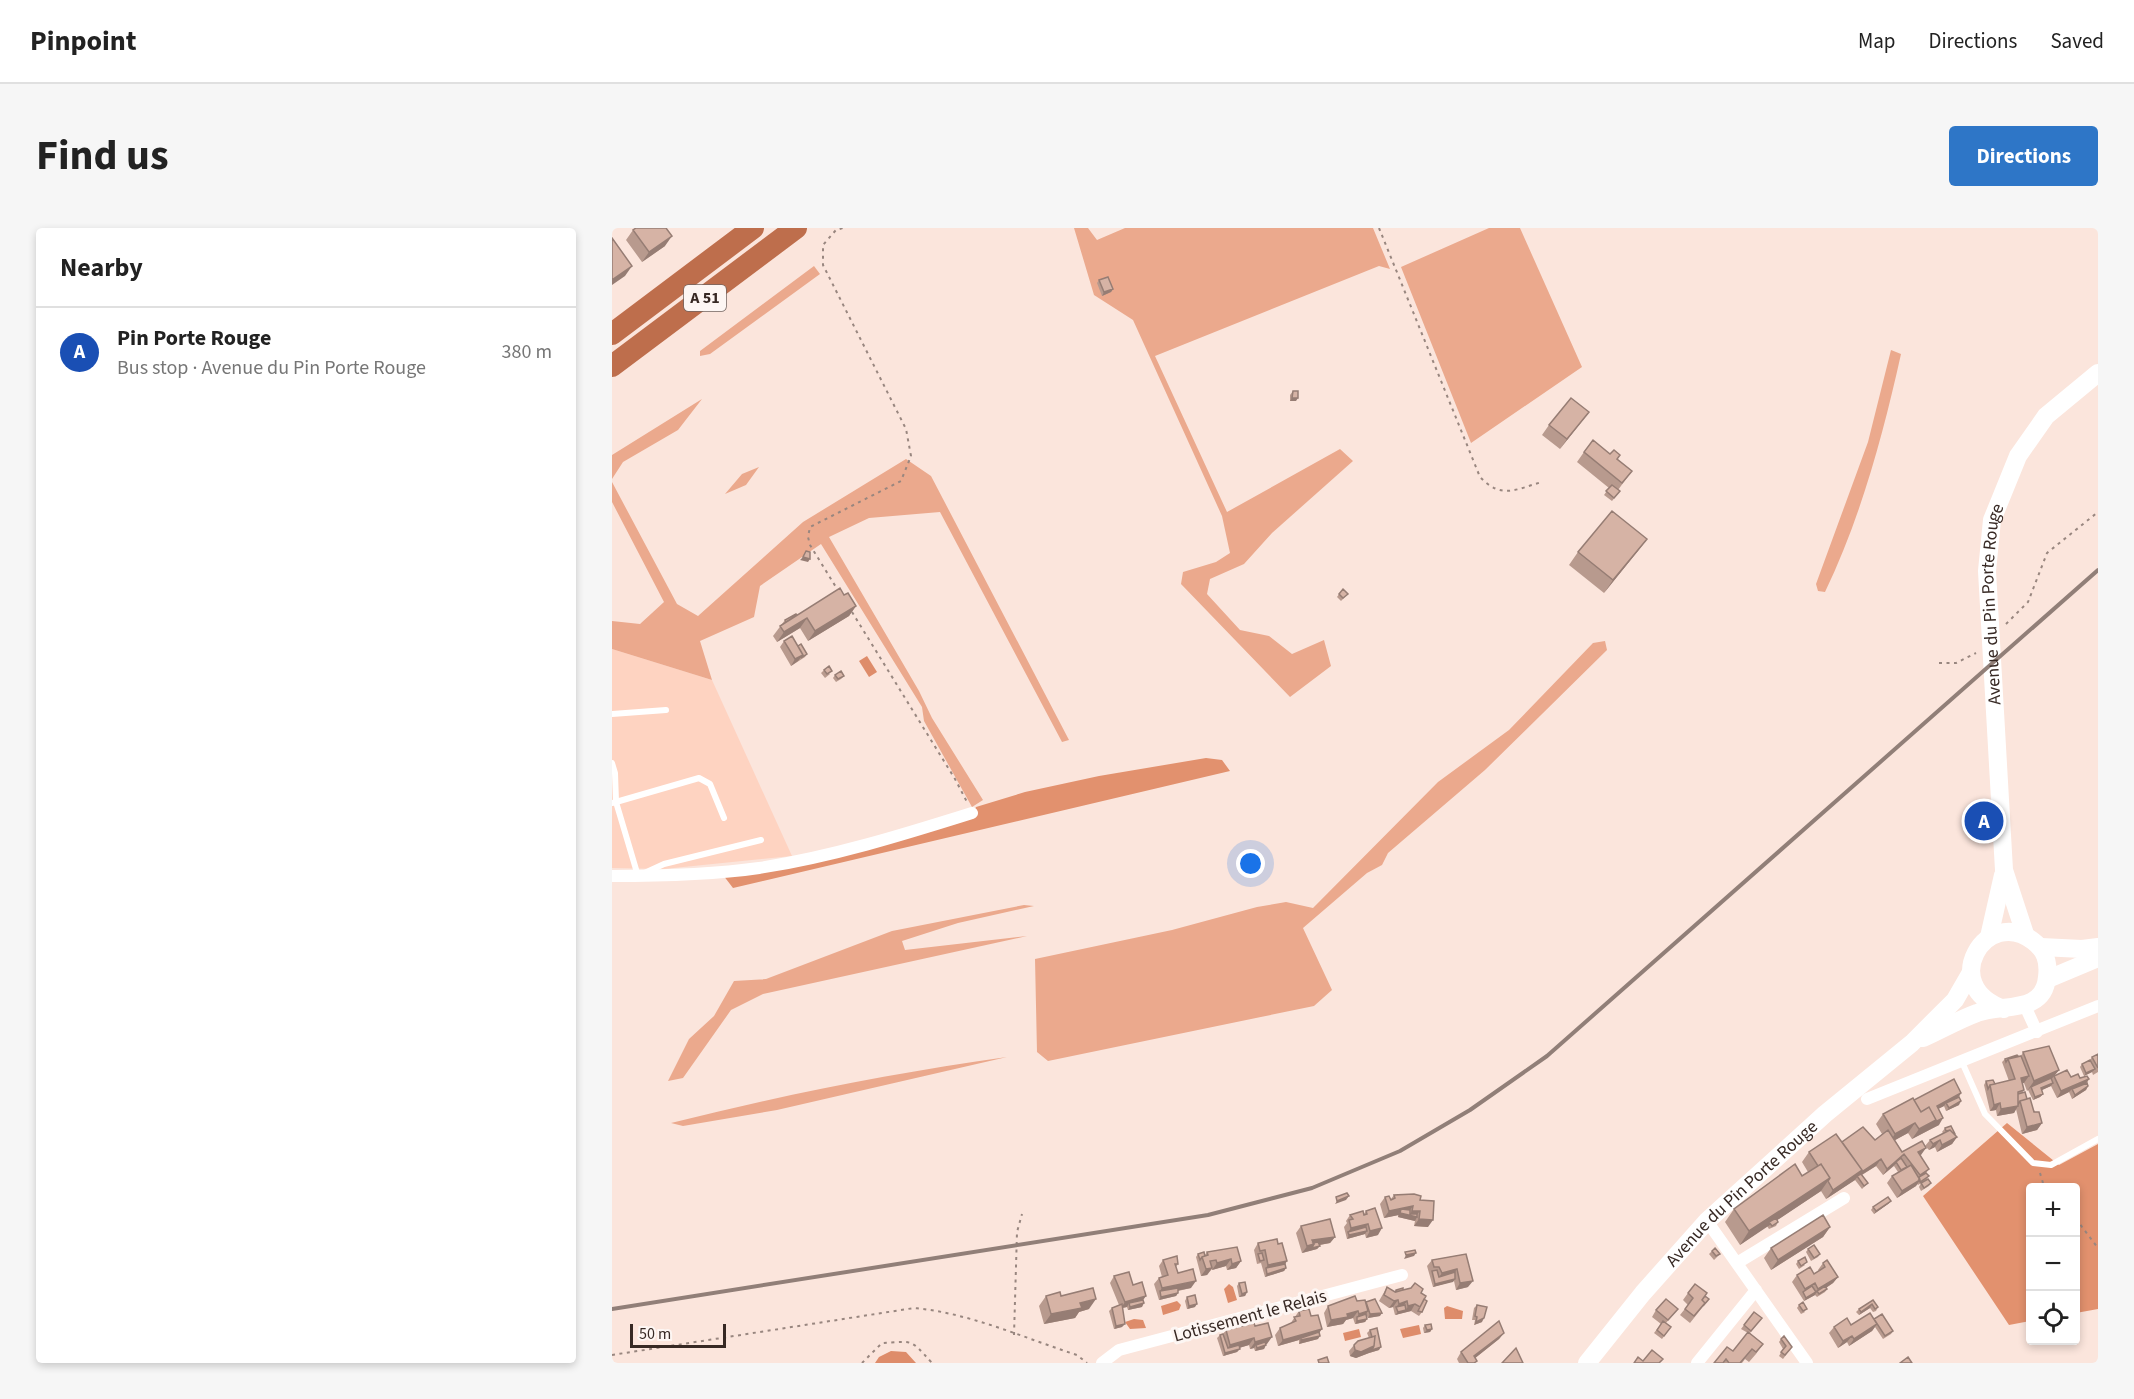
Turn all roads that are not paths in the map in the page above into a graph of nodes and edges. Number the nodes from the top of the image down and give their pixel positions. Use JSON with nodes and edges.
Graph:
{"nodes":[{"id":1,"x":751,"y":228,"type":"edge"},
{"id":2,"x":796,"y":228,"type":"edge"},
{"id":3,"x":612,"y":322,"type":"edge"},
{"id":4,"x":612,"y":334,"type":"edge"},
{"id":5,"x":612,"y":366,"type":"edge"},
{"id":6,"x":2098,"y":373,"type":"edge"},
{"id":7,"x":666,"y":710,"type":"dead end"},
{"id":8,"x":612,"y":714,"type":"edge"},
{"id":9,"x":612,"y":763,"type":"edge"},
{"id":10,"x":614,"y":803,"type":"edge"},
{"id":11,"x":972,"y":813,"type":"road end"},
{"id":12,"x":724,"y":818,"type":"dead end"},
{"id":13,"x":761,"y":840,"type":"dead end"},
{"id":14,"x":2004,"y":870,"type":"junction"},
{"id":15,"x":612,"y":876,"type":"edge"},
{"id":16,"x":638,"y":876,"type":"junction"},
{"id":17,"x":2025,"y":934,"type":"junction"},
{"id":18,"x":1989,"y":937,"type":"junction"},
{"id":19,"x":2041,"y":947,"type":"junction"},
{"id":20,"x":2098,"y":947,"type":"edge"},
{"id":21,"x":2098,"y":957,"type":"edge"},
{"id":22,"x":1970,"y":974,"type":"junction"},
{"id":23,"x":2048,"y":979,"type":"junction"},
{"id":24,"x":2025,"y":1006,"type":"junction"},
{"id":25,"x":2098,"y":1006,"type":"edge"},
{"id":26,"x":2004,"y":1009,"type":"junction"},
{"id":27,"x":2037,"y":1032,"type":"junction"},
{"id":28,"x":1912,"y":1043,"type":"junction"},
{"id":29,"x":1962,"y":1062,"type":"junction"},
{"id":30,"x":1867,"y":1099,"type":"dead end"},
{"id":31,"x":2098,"y":1139,"type":"edge"},
{"id":32,"x":1844,"y":1198,"type":"dead end"},
{"id":33,"x":1707,"y":1221,"type":"junction"},
{"id":34,"x":1737,"y":1263,"type":"junction"},
{"id":35,"x":1402,"y":1275,"type":"dead end"},
{"id":36,"x":1756,"y":1290,"type":"junction"},
{"id":37,"x":1102,"y":1363,"type":"edge"},
{"id":38,"x":1587,"y":1363,"type":"edge"},
{"id":39,"x":1697,"y":1363,"type":"edge"},
{"id":40,"x":1807,"y":1363,"type":"edge"}],
"edges":[{"from":1,"to":3,"type":"highway"},
{"from":1,"to":4,"type":"highway","number":"A 51"},
{"from":2,"to":5,"type":"highway","number":"A 51"},
{"from":6,"to":14,"type":"main road","name":"Avenue du Pin Porte Rouge"},
{"from":7,"to":8,"type":"lane"},
{"from":9,"to":10,"type":"lane"},
{"from":10,"to":12,"type":"lane"},
{"from":10,"to":16,"type":"lane"},
{"from":11,"to":16,"type":"street"},
{"from":13,"to":16,"type":"lane"},
{"from":14,"to":17,"type":"main road","name":"Avenue du Pin Porte Rouge"},
{"from":14,"to":18,"type":"main road","name":"Avenue du Pin Porte Rouge"},
{"from":15,"to":16,"type":"street"},
{"from":17,"to":18,"type":"main road"},
{"from":17,"to":19,"type":"main road"},
{"from":18,"to":22,"type":"main road"},
{"from":19,"to":20,"type":"main road"},
{"from":19,"to":23,"type":"main road"},
{"from":21,"to":23,"type":"main road"},
{"from":22,"to":26,"type":"main road"},
{"from":22,"to":28,"type":"main road","name":"Avenue du Pin Porte Rouge"},
{"from":23,"to":24,"type":"main road"},
{"from":24,"to":26,"type":"main road"},
{"from":24,"to":27,"type":"street"},
{"from":25,"to":27,"type":"street"},
{"from":26,"to":28,"type":"main road","name":"Avenue du Pin Porte Rouge"},
{"from":27,"to":29,"type":"street"},
{"from":28,"to":33,"type":"main road","name":"Avenue du Pin Porte Rouge"},
{"from":29,"to":30,"type":"street"},
{"from":29,"to":31,"type":"lane"},
{"from":32,"to":34,"type":"street"},
{"from":33,"to":34,"type":"street"},
{"from":33,"to":38,"type":"main road","name":"Avenue du Pin Porte Rouge"},
{"from":34,"to":36,"type":"street"},
{"from":35,"to":37,"type":"street","name":"Lotissement le Relais"},
{"from":36,"to":39,"type":"street"},
{"from":36,"to":40,"type":"street"}]}
